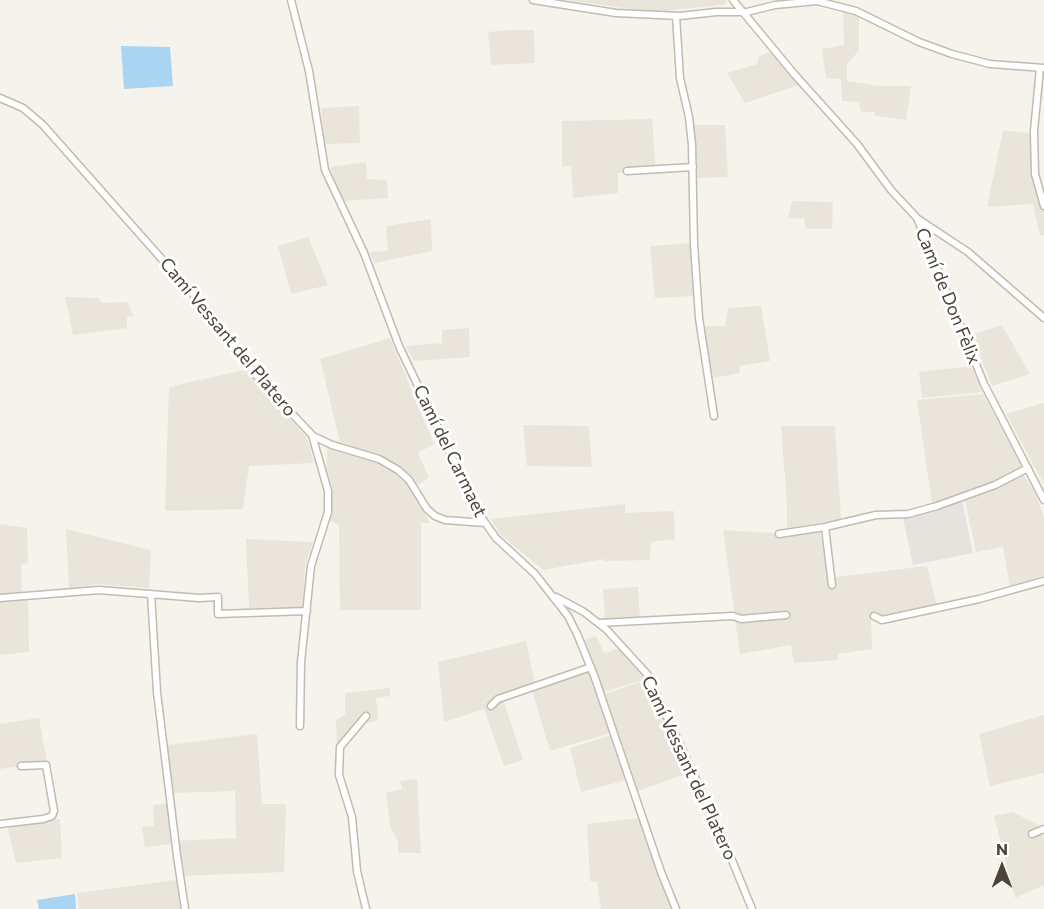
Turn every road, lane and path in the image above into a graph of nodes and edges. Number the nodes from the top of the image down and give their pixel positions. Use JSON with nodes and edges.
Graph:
{"nodes":[{"id":1,"x":291,"y":0,"type":"edge"},
{"id":2,"x":533,"y":0,"type":"edge"},
{"id":3,"x":733,"y":0,"type":"edge"},
{"id":4,"x":742,"y":12,"type":"junction"},
{"id":5,"x":676,"y":16,"type":"junction"},
{"id":6,"x":1042,"y":68,"type":"edge"},
{"id":7,"x":0,"y":98,"type":"edge"},
{"id":8,"x":693,"y":167,"type":"junction"},
{"id":9,"x":627,"y":171,"type":"dead end"},
{"id":10,"x":1044,"y":206,"type":"edge"},
{"id":11,"x":917,"y":218,"type":"junction"},
{"id":12,"x":1044,"y":318,"type":"edge"},
{"id":13,"x":714,"y":416,"type":"dead end"},
{"id":14,"x":312,"y":435,"type":"junction"},
{"id":15,"x":1028,"y":468,"type":"junction"},
{"id":16,"x":1044,"y":500,"type":"edge"},
{"id":17,"x":485,"y":523,"type":"junction"},
{"id":18,"x":825,"y":527,"type":"junction"},
{"id":19,"x":779,"y":534,"type":"dead end"},
{"id":20,"x":1044,"y":581,"type":"edge"},
{"id":21,"x":832,"y":585,"type":"dead end"},
{"id":22,"x":151,"y":594,"type":"junction"},
{"id":23,"x":553,"y":595,"type":"junction"},
{"id":24,"x":0,"y":598,"type":"edge"},
{"id":25,"x":307,"y":611,"type":"junction"},
{"id":26,"x":786,"y":615,"type":"dead end"},
{"id":27,"x":874,"y":616,"type":"dead end"},
{"id":28,"x":599,"y":623,"type":"junction"},
{"id":29,"x":591,"y":667,"type":"junction"},
{"id":30,"x":491,"y":706,"type":"dead end"},
{"id":31,"x":366,"y":716,"type":"dead end"},
{"id":32,"x":300,"y":726,"type":"dead end"},
{"id":33,"x":21,"y":766,"type":"dead end"},
{"id":34,"x":0,"y":824,"type":"edge"},
{"id":35,"x":1044,"y":829,"type":"edge"},
{"id":36,"x":1032,"y":834,"type":"dead end"},
{"id":37,"x":185,"y":909,"type":"edge"},
{"id":38,"x":366,"y":909,"type":"edge"},
{"id":39,"x":676,"y":909,"type":"edge"},
{"id":40,"x":752,"y":909,"type":"edge"}],
"edges":[{"from":1,"to":17,"type":"street","name":"Camí del Carmaet"},
{"from":2,"to":5,"type":"street"},
{"from":3,"to":4,"type":"street","name":"Camí de Don Fèlix"},
{"from":4,"to":5,"type":"street"},
{"from":4,"to":6,"type":"street"},
{"from":4,"to":11,"type":"street","name":"Camí de Don Fèlix"},
{"from":5,"to":8,"type":"street"},
{"from":6,"to":10,"type":"street"},
{"from":7,"to":14,"type":"street","name":"Camí Vessant del Platero"},
{"from":8,"to":9,"type":"street"},
{"from":8,"to":13,"type":"street"},
{"from":11,"to":12,"type":"street"},
{"from":11,"to":15,"type":"street","name":"Camí de Don Fèlix"},
{"from":14,"to":17,"type":"street","name":"Camí Vessant del Platero"},
{"from":14,"to":25,"type":"street"},
{"from":15,"to":16,"type":"street","name":"Camí de Don Fèlix"},
{"from":15,"to":18,"type":"street"},
{"from":17,"to":23,"type":"street","name":"Camí del Carmaet"},
{"from":18,"to":19,"type":"street"},
{"from":18,"to":21,"type":"street"},
{"from":20,"to":27,"type":"street"},
{"from":22,"to":24,"type":"street"},
{"from":22,"to":25,"type":"street"},
{"from":22,"to":37,"type":"street"},
{"from":23,"to":28,"type":"street","name":"Camí Vessant del Platero"},
{"from":23,"to":29,"type":"street","name":"Camí del Carmaet"},
{"from":25,"to":32,"type":"street"},
{"from":26,"to":28,"type":"street"},
{"from":28,"to":40,"type":"street","name":"Camí Vessant del Platero"},
{"from":29,"to":30,"type":"street"},
{"from":29,"to":39,"type":"street","name":"Camí del Carmaet"},
{"from":31,"to":38,"type":"street"},
{"from":33,"to":34,"type":"street"},
{"from":35,"to":36,"type":"street"}]}
